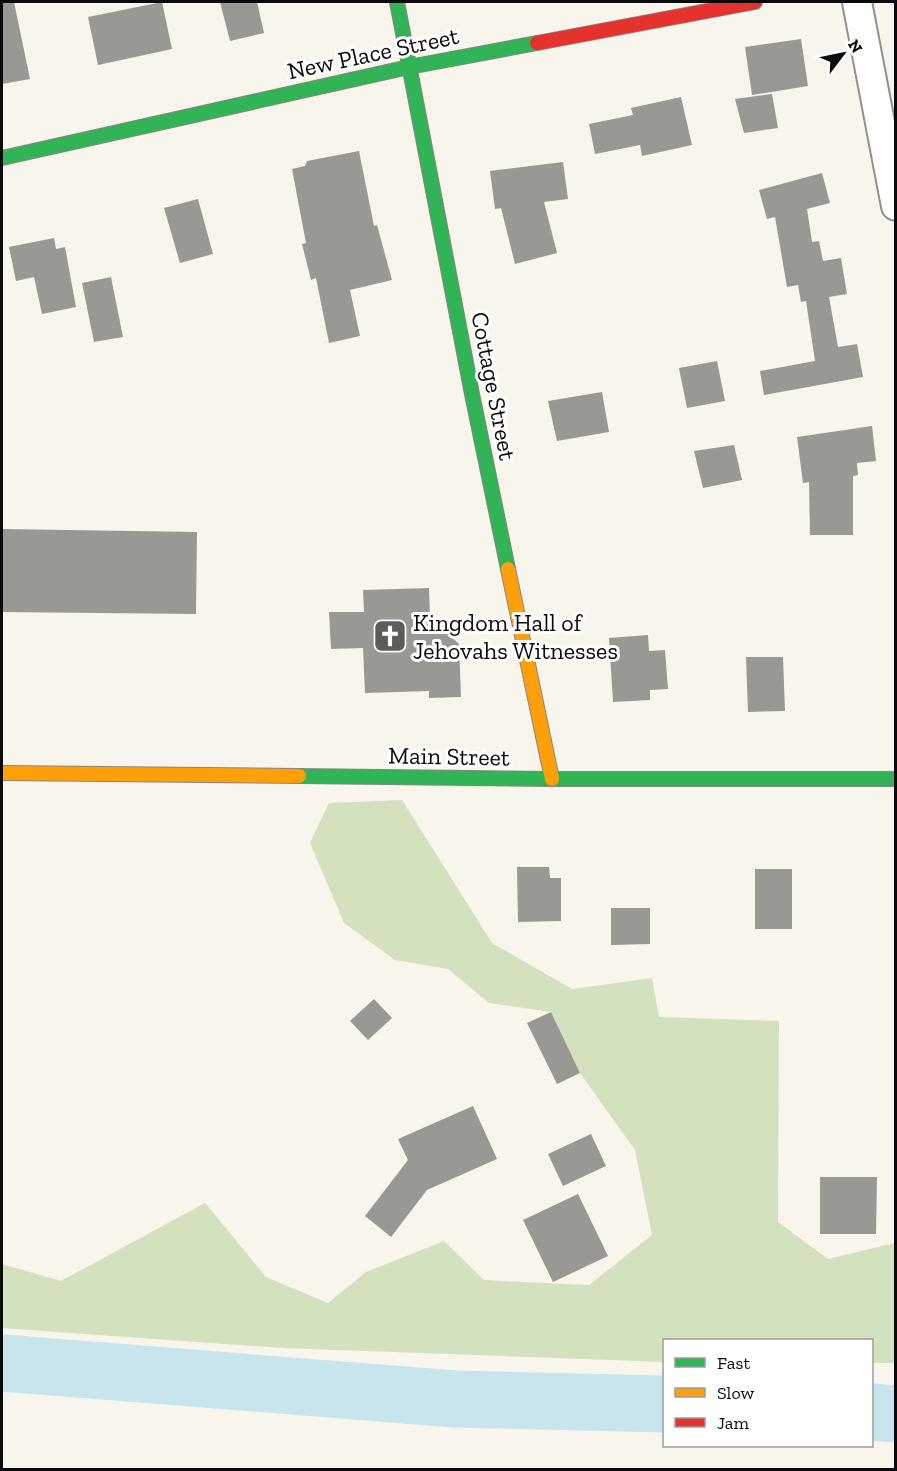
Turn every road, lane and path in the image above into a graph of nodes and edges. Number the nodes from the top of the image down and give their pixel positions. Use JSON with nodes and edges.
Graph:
{"nodes":[{"id":1,"x":397,"y":2,"type":"edge"},
{"id":2,"x":755,"y":2,"type":"edge"},
{"id":3,"x":857,"y":2,"type":"edge"},
{"id":4,"x":409,"y":67,"type":"junction"},
{"id":5,"x":2,"y":158,"type":"edge"},
{"id":6,"x":896,"y":206,"type":"edge"},
{"id":7,"x":2,"y":773,"type":"edge"},
{"id":8,"x":552,"y":779,"type":"junction"},
{"id":9,"x":896,"y":779,"type":"edge"}],
"edges":[{"from":1,"to":4,"type":"street","name":"Cottage Street"},
{"from":2,"to":4,"type":"street","name":"New Place Street"},
{"from":3,"to":6,"type":"street"},
{"from":4,"to":5,"type":"street","name":"New Place Street"},
{"from":4,"to":8,"type":"street","name":"Cottage Street"},
{"from":7,"to":8,"type":"street","name":"Main Street"},
{"from":8,"to":9,"type":"street","name":"Main Street"}]}
